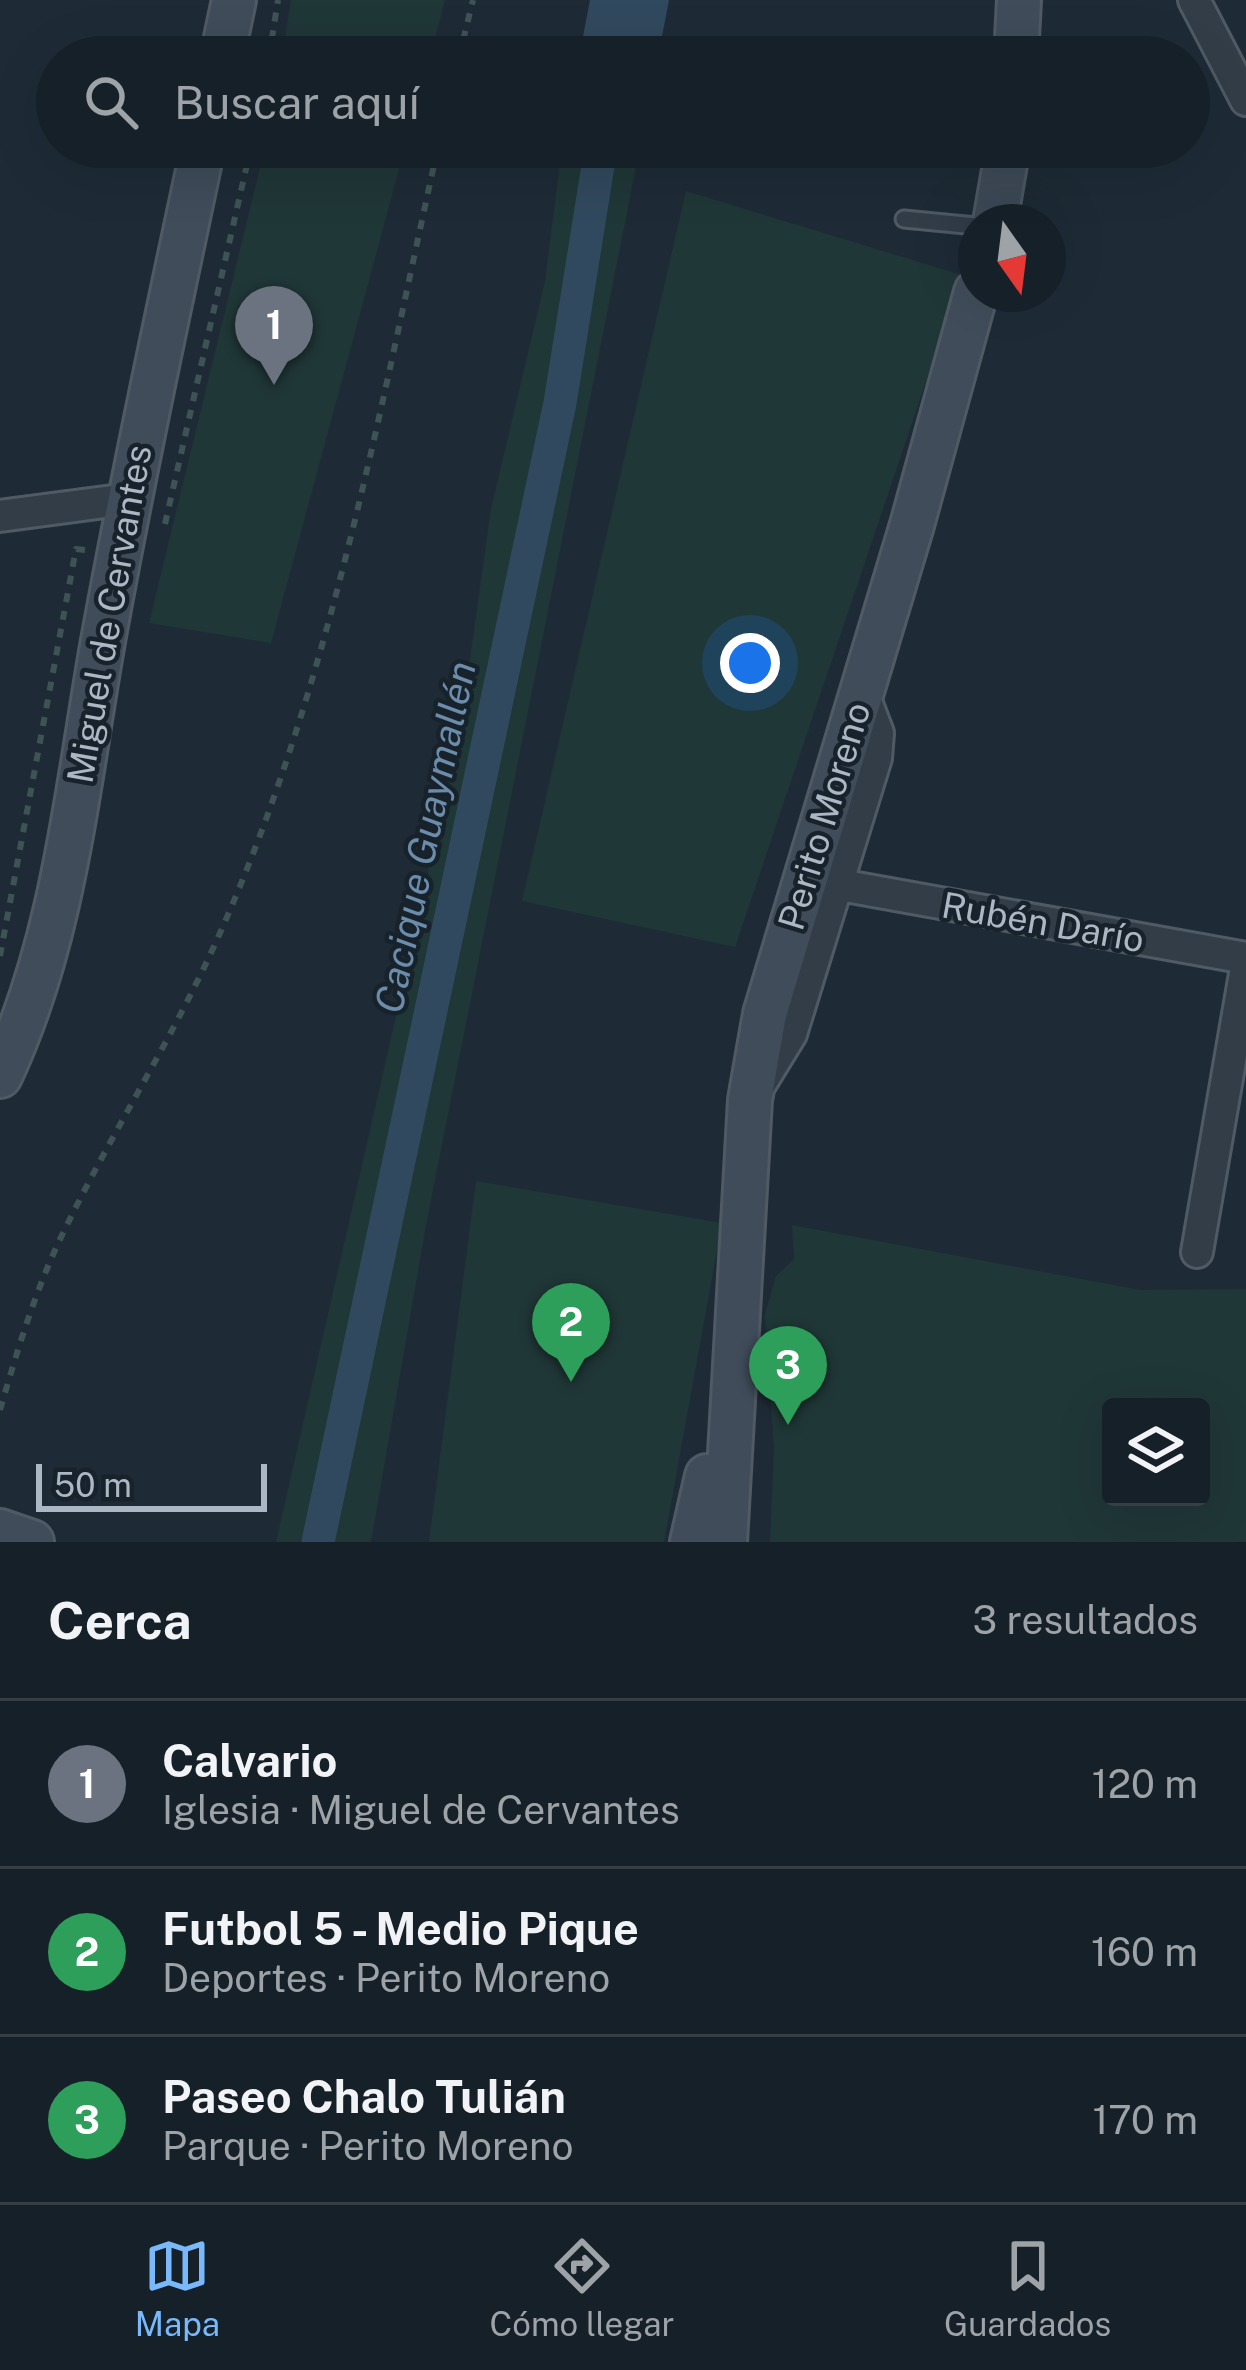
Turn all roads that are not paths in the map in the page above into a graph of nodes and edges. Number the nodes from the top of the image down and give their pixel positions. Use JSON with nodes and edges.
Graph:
{"nodes":[{"id":1,"x":234,"y":0,"type":"edge"},
{"id":2,"x":1019,"y":0,"type":"edge"},
{"id":3,"x":1194,"y":0,"type":"edge"},
{"id":4,"x":226,"y":36,"type":"edge"},
{"id":5,"x":1017,"y":36,"type":"edge"},
{"id":6,"x":1246,"y":100,"type":"edge"},
{"id":7,"x":199,"y":168,"type":"edge"},
{"id":8,"x":1004,"y":168,"type":"edge"},
{"id":9,"x":998,"y":204,"type":"edge"},
{"id":10,"x":904,"y":219,"type":"dead end"},
{"id":11,"x":958,"y":224,"type":"edge"},
{"id":12,"x":970,"y":312,"type":"edge"},
{"id":13,"x":128,"y":499,"type":"junction"},
{"id":14,"x":0,"y":515,"type":"edge"},
{"id":15,"x":862,"y":691,"type":"junction"},
{"id":16,"x":840,"y":886,"type":"junction"},
{"id":17,"x":1246,"y":958,"type":"edge"},
{"id":18,"x":1246,"y":968,"type":"edge"},
{"id":19,"x":12,"y":1025,"type":"edge"},
{"id":20,"x":0,"y":1076,"type":"edge"},
{"id":21,"x":750,"y":1100,"type":"junction"},
{"id":22,"x":1197,"y":1252,"type":"dead end"},
{"id":23,"x":734,"y":1351,"type":"junction"},
{"id":24,"x":0,"y":1531,"type":"edge"},
{"id":25,"x":32,"y":1542,"type":"edge"},
{"id":26,"x":692,"y":1542,"type":"edge"},
{"id":27,"x":725,"y":1542,"type":"edge"}],
"edges":[{"from":1,"to":4,"type":"main road"},
{"from":2,"to":5,"type":"main road"},
{"from":3,"to":6,"type":"street"},
{"from":7,"to":13,"type":"main road","name":"Miguel de Cervantes"},
{"from":8,"to":9,"type":"main road"},
{"from":10,"to":11,"type":"lane"},
{"from":12,"to":15,"type":"main road","name":"Perito Moreno"},
{"from":13,"to":14,"type":"street"},
{"from":13,"to":19,"type":"main road","name":"Miguel de Cervantes"},
{"from":15,"to":16,"type":"street"},
{"from":15,"to":21,"type":"main road","name":"Perito Moreno"},
{"from":16,"to":17,"type":"street","name":"Rubén Darío"},
{"from":16,"to":21,"type":"street"},
{"from":18,"to":22,"type":"street"},
{"from":19,"to":20,"type":"main road","name":"Miguel de Cervantes"},
{"from":21,"to":23,"type":"main road","name":"Perito Moreno"},
{"from":23,"to":26,"type":"main road","name":"Perito Moreno"},
{"from":23,"to":27,"type":"main road","name":"Perito Moreno"},
{"from":24,"to":25,"type":"main road"}]}
